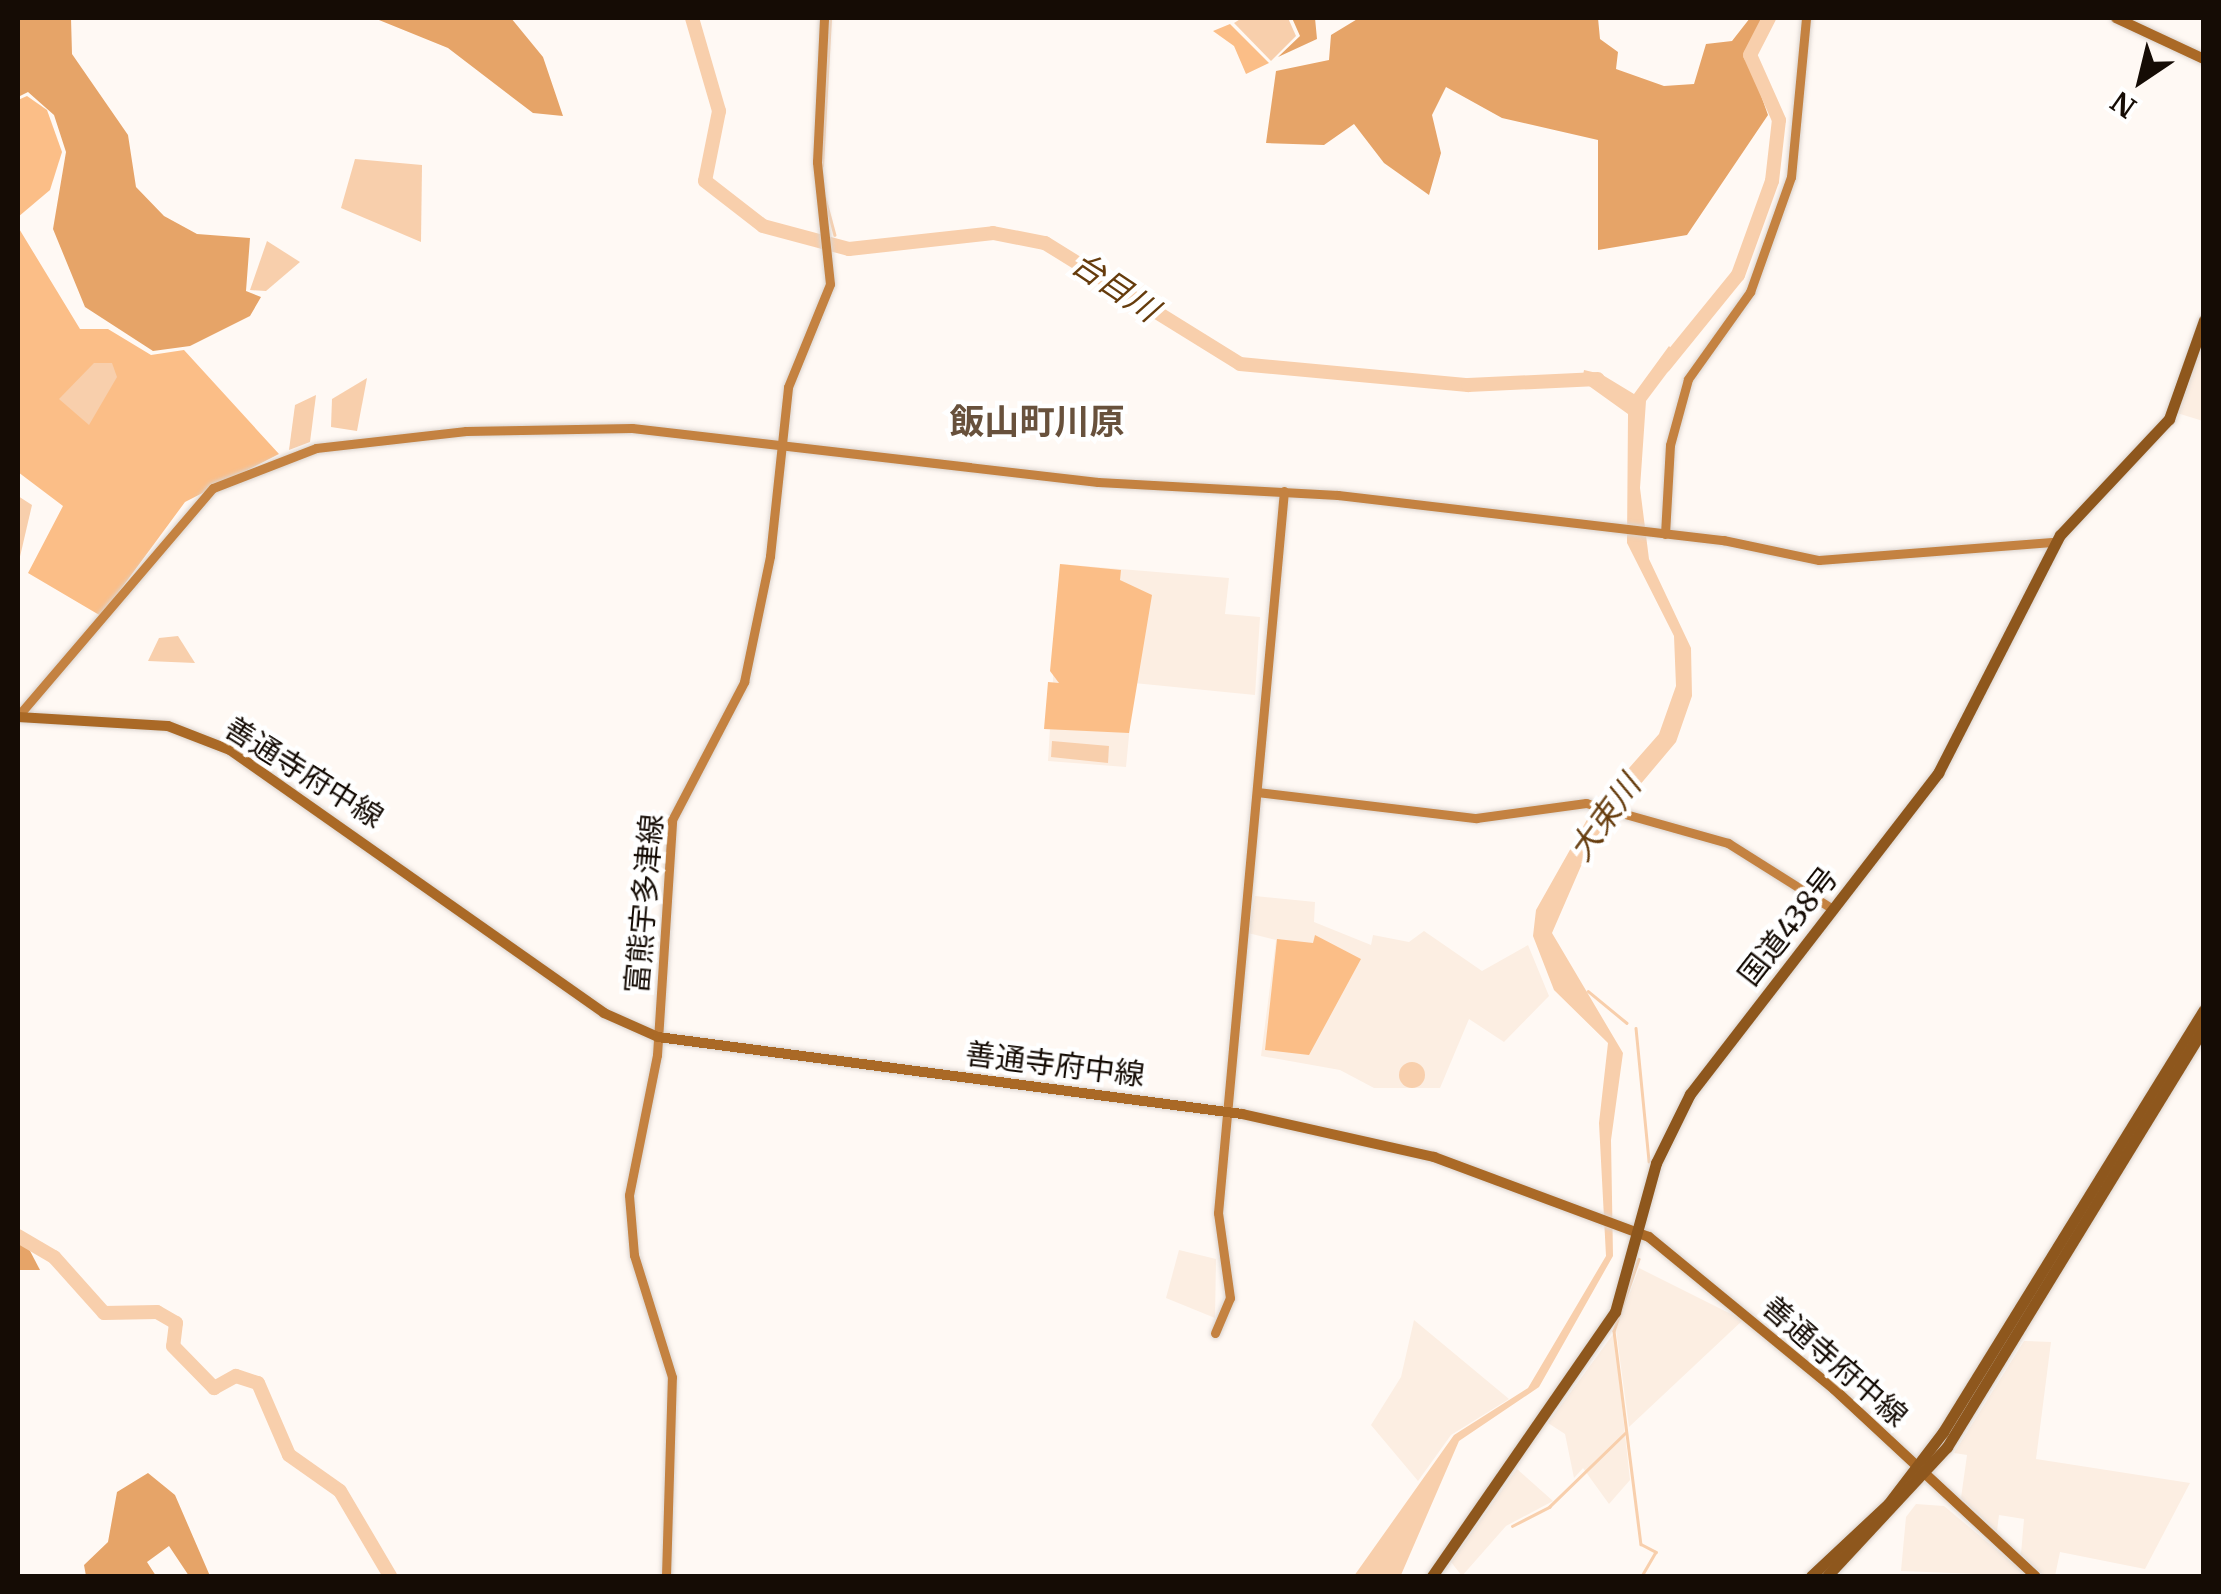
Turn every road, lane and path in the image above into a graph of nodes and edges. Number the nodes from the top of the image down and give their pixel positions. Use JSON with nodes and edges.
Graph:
{"nodes":[{"id":1,"x":824,"y":18,"type":"edge"},
{"id":2,"x":1806,"y":18,"type":"edge"},
{"id":3,"x":2116,"y":18,"type":"edge"},
{"id":4,"x":2204,"y":59,"type":"edge"},
{"id":5,"x":2204,"y":320,"type":"edge"},
{"id":6,"x":782,"y":448,"type":"junction"},
{"id":7,"x":1284,"y":491,"type":"junction"},
{"id":8,"x":1665,"y":534,"type":"junction"},
{"id":9,"x":2056,"y":542,"type":"junction"},
{"id":10,"x":18,"y":717,"type":"edge"},
{"id":11,"x":1257,"y":792,"type":"junction"},
{"id":12,"x":1833,"y":909,"type":"junction"},
{"id":13,"x":2204,"y":1010,"type":"edge"},
{"id":14,"x":2204,"y":1028,"type":"edge"},
{"id":15,"x":658,"y":1037,"type":"junction"},
{"id":16,"x":1228,"y":1111,"type":"junction"},
{"id":17,"x":1638,"y":1233,"type":"junction"},
{"id":18,"x":1215,"y":1333,"type":"dead end"},
{"id":19,"x":1922,"y":1470,"type":"junction"},
{"id":20,"x":666,"y":1576,"type":"edge"},
{"id":21,"x":1432,"y":1576,"type":"edge"},
{"id":22,"x":1811,"y":1576,"type":"edge"},
{"id":23,"x":1827,"y":1576,"type":"edge"},
{"id":24,"x":2035,"y":1576,"type":"edge"}],
"edges":[{"from":1,"to":6,"type":"street","name":"富熊宇多津線"},
{"from":2,"to":8,"type":"street"},
{"from":3,"to":4,"type":"main road"},
{"from":5,"to":9,"type":"highway","name":"国道438号"},
{"from":6,"to":7,"type":"street"},
{"from":6,"to":10,"type":"street"},
{"from":6,"to":15,"type":"street","name":"富熊宇多津線"},
{"from":7,"to":8,"type":"street"},
{"from":7,"to":11,"type":"street"},
{"from":8,"to":9,"type":"street"},
{"from":9,"to":12,"type":"highway","name":"国道438号"},
{"from":10,"to":15,"type":"main road","name":"善通寺府中線"},
{"from":11,"to":12,"type":"street"},
{"from":11,"to":16,"type":"street"},
{"from":12,"to":17,"type":"highway","name":"国道438号"},
{"from":13,"to":19,"type":"highway"},
{"from":14,"to":19,"type":"highway"},
{"from":15,"to":16,"type":"main road","name":"善通寺府中線"},
{"from":15,"to":20,"type":"street","name":"富熊宇多津線"},
{"from":16,"to":17,"type":"main road","name":"善通寺府中線"},
{"from":16,"to":18,"type":"street"},
{"from":17,"to":19,"type":"main road","name":"善通寺府中線"},
{"from":17,"to":21,"type":"highway","name":"国道438号"},
{"from":19,"to":22,"type":"highway"},
{"from":19,"to":23,"type":"highway"},
{"from":19,"to":24,"type":"main road","name":"善通寺府中線"}]}
